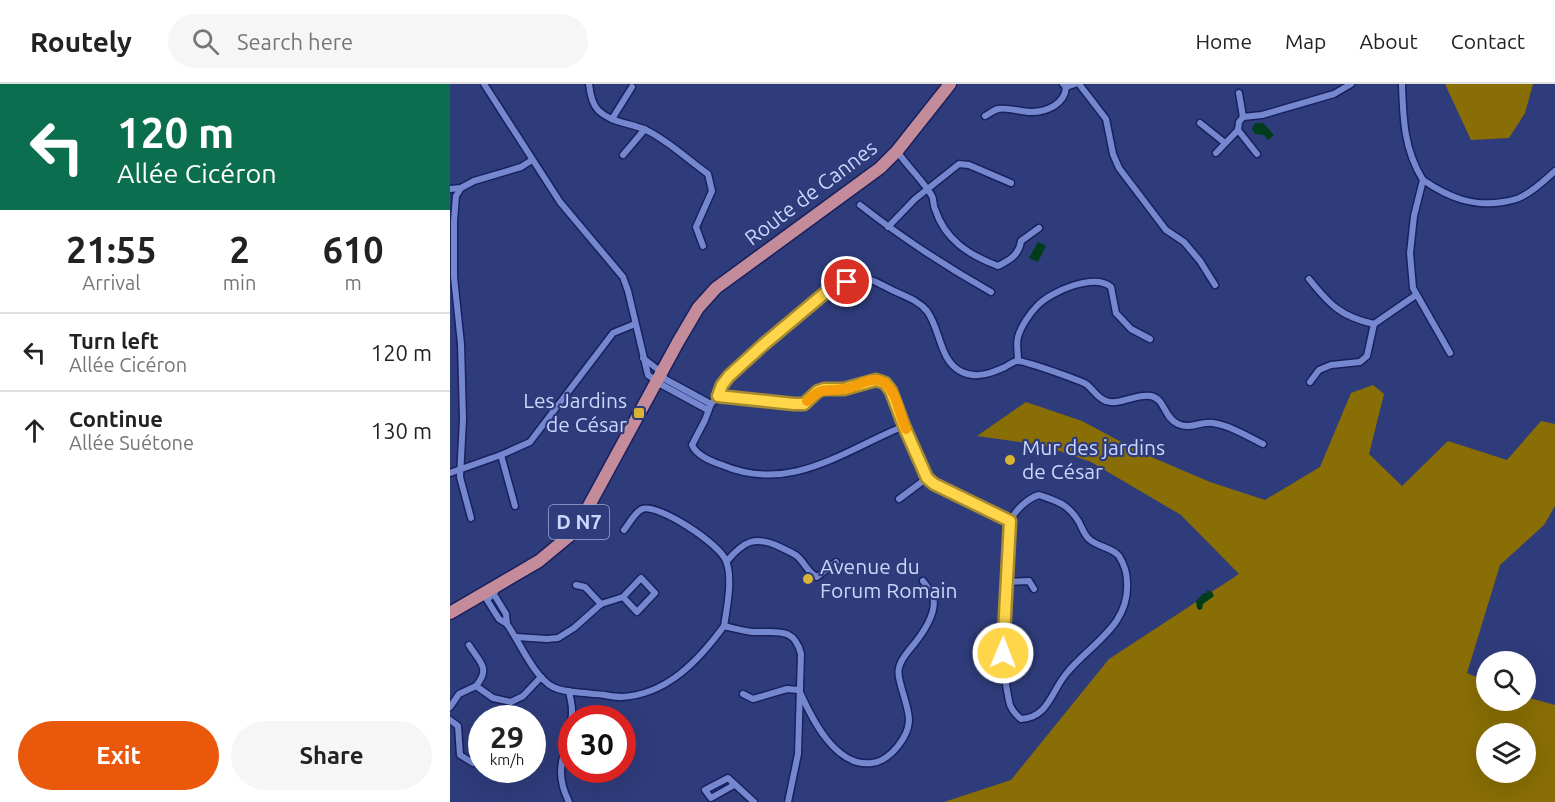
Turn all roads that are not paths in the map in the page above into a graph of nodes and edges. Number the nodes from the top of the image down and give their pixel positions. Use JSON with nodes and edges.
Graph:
{"nodes":[{"id":1,"x":484,"y":84,"type":"edge"},
{"id":2,"x":589,"y":84,"type":"edge"},
{"id":3,"x":950,"y":84,"type":"edge"},
{"id":4,"x":1077,"y":84,"type":"edge"},
{"id":5,"x":1351,"y":84,"type":"edge"},
{"id":6,"x":1402,"y":84,"type":"edge"},
{"id":7,"x":1064,"y":86,"type":"edge"},
{"id":8,"x":632,"y":87,"type":"dead end"},
{"id":9,"x":1239,"y":93,"type":"dead end"},
{"id":10,"x":985,"y":116,"type":"dead end"},
{"id":11,"x":1243,"y":117,"type":"junction"},
{"id":12,"x":612,"y":119,"type":"junction"},
{"id":13,"x":1200,"y":123,"type":"dead end"},
{"id":14,"x":645,"y":129,"type":"junction"},
{"id":15,"x":1238,"y":130,"type":"junction"},
{"id":16,"x":1225,"y":143,"type":"junction"},
{"id":17,"x":897,"y":152,"type":"junction"},
{"id":18,"x":1216,"y":153,"type":"dead end"},
{"id":19,"x":1257,"y":154,"type":"dead end"},
{"id":20,"x":623,"y":155,"type":"dead end"},
{"id":21,"x":532,"y":160,"type":"junction"},
{"id":22,"x":1555,"y":171,"type":"edge"},
{"id":23,"x":1423,"y":180,"type":"junction"},
{"id":24,"x":1011,"y":183,"type":"dead end"},
{"id":25,"x":460,"y":188,"type":"junction"},
{"id":26,"x":450,"y":189,"type":"edge"},
{"id":27,"x":927,"y":190,"type":"junction"},
{"id":28,"x":860,"y":205,"type":"dead end"},
{"id":29,"x":888,"y":227,"type":"junction"},
{"id":30,"x":1039,"y":228,"type":"dead end"},
{"id":31,"x":703,"y":246,"type":"dead end"},
{"id":32,"x":737,"y":273,"type":"junction"},
{"id":33,"x":1309,"y":279,"type":"dead end"},
{"id":34,"x":1215,"y":285,"type":"dead end"},
{"id":35,"x":991,"y":292,"type":"dead end"},
{"id":36,"x":1416,"y":295,"type":"junction"},
{"id":37,"x":635,"y":324,"type":"junction"},
{"id":38,"x":1374,"y":324,"type":"junction"},
{"id":39,"x":1150,"y":339,"type":"dead end"},
{"id":40,"x":1450,"y":352,"type":"dead end"},
{"id":41,"x":642,"y":358,"type":"junction"},
{"id":42,"x":1018,"y":360,"type":"junction"},
{"id":43,"x":661,"y":379,"type":"junction"},
{"id":44,"x":1310,"y":382,"type":"dead end"},
{"id":45,"x":718,"y":396,"type":"junction"},
{"id":46,"x":710,"y":407,"type":"junction"},
{"id":47,"x":904,"y":426,"type":"junction"},
{"id":48,"x":1263,"y":444,"type":"dead end"},
{"id":49,"x":501,"y":455,"type":"junction"},
{"id":50,"x":461,"y":470,"type":"junction"},
{"id":51,"x":450,"y":473,"type":"edge"},
{"id":52,"x":927,"y":478,"type":"junction"},
{"id":53,"x":899,"y":499,"type":"dead end"},
{"id":54,"x":515,"y":506,"type":"dead end"},
{"id":55,"x":471,"y":518,"type":"dead end"},
{"id":56,"x":1010,"y":521,"type":"junction"},
{"id":57,"x":624,"y":530,"type":"dead end"},
{"id":58,"x":727,"y":561,"type":"junction"},
{"id":59,"x":836,"y":562,"type":"dead end"},
{"id":60,"x":528,"y":568,"type":"junction"},
{"id":61,"x":923,"y":581,"type":"dead end"},
{"id":62,"x":1005,"y":582,"type":"junction"},
{"id":63,"x":576,"y":585,"type":"dead end"},
{"id":64,"x":1034,"y":589,"type":"dead end"},
{"id":65,"x":491,"y":597,"type":"junction"},
{"id":66,"x":622,"y":597,"type":"junction"},
{"id":67,"x":474,"y":599,"type":"junction"},
{"id":68,"x":601,"y":604,"type":"junction"},
{"id":69,"x":450,"y":613,"type":"edge"},
{"id":70,"x":450,"y":622,"type":"edge"},
{"id":71,"x":724,"y":626,"type":"junction"},
{"id":72,"x":516,"y":637,"type":"junction"},
{"id":73,"x":469,"y":645,"type":"dead end"},
{"id":74,"x":541,"y":677,"type":"junction"},
{"id":75,"x":476,"y":686,"type":"junction"},
{"id":76,"x":799,"y":690,"type":"junction"},
{"id":77,"x":569,"y":691,"type":"junction"},
{"id":78,"x":743,"y":694,"type":"dead end"},
{"id":79,"x":450,"y":707,"type":"edge"},
{"id":80,"x":450,"y":720,"type":"edge"},
{"id":81,"x":468,"y":760,"type":"edge"},
{"id":82,"x":734,"y":785,"type":"dead end"},
{"id":83,"x":569,"y":802,"type":"edge"},
{"id":84,"x":754,"y":802,"type":"edge"},
{"id":85,"x":788,"y":802,"type":"edge"}],
"edges":[{"from":1,"to":21,"type":"street"},
{"from":2,"to":12,"type":"street"},
{"from":3,"to":17,"type":"main road","name":"Route de Cannes","number":"D N7"},
{"from":4,"to":7,"type":"street"},
{"from":4,"to":34,"type":"street"},
{"from":5,"to":11,"type":"street"},
{"from":6,"to":23,"type":"street"},
{"from":7,"to":10,"type":"street"},
{"from":8,"to":12,"type":"street"},
{"from":9,"to":11,"type":"street"},
{"from":11,"to":15,"type":"street"},
{"from":12,"to":14,"type":"street"},
{"from":13,"to":16,"type":"street"},
{"from":14,"to":20,"type":"street"},
{"from":14,"to":31,"type":"street"},
{"from":15,"to":16,"type":"street"},
{"from":15,"to":19,"type":"street"},
{"from":16,"to":18,"type":"street"},
{"from":17,"to":27,"type":"street"},
{"from":17,"to":32,"type":"main road","name":"Route de Cannes","number":"D N7"},
{"from":21,"to":25,"type":"street"},
{"from":21,"to":37,"type":"street"},
{"from":22,"to":23,"type":"street"},
{"from":23,"to":36,"type":"street"},
{"from":24,"to":27,"type":"street"},
{"from":25,"to":26,"type":"street"},
{"from":25,"to":50,"type":"street"},
{"from":27,"to":29,"type":"street"},
{"from":27,"to":30,"type":"street"},
{"from":28,"to":29,"type":"street"},
{"from":29,"to":35,"type":"street"},
{"from":32,"to":43,"type":"main road","name":"Route de Cannes","number":"D N7"},
{"from":32,"to":43,"type":"main road","name":"Route de Cannes","number":"D N7"},
{"from":33,"to":38,"type":"street"},
{"from":36,"to":38,"type":"street"},
{"from":36,"to":40,"type":"street"},
{"from":37,"to":41,"type":"street"},
{"from":37,"to":49,"type":"street"},
{"from":38,"to":44,"type":"street"},
{"from":39,"to":42,"type":"street"},
{"from":41,"to":43,"type":"street"},
{"from":41,"to":43,"type":"street"},
{"from":42,"to":45,"type":"street"},
{"from":42,"to":48,"type":"street"},
{"from":43,"to":46,"type":"street"},
{"from":43,"to":60,"type":"main road","name":"Route de Cannes","number":"D N7"},
{"from":43,"to":65,"type":"main road","name":"Route de Cannes","number":"D N7"},
{"from":45,"to":46,"type":"street"},
{"from":45,"to":47,"type":"street"},
{"from":46,"to":47,"type":"street"},
{"from":47,"to":52,"type":"street"},
{"from":49,"to":50,"type":"street"},
{"from":49,"to":54,"type":"street"},
{"from":50,"to":51,"type":"street"},
{"from":50,"to":55,"type":"street"},
{"from":52,"to":53,"type":"street"},
{"from":52,"to":56,"type":"street"},
{"from":56,"to":62,"type":"street"},
{"from":56,"to":62,"type":"street"},
{"from":57,"to":58,"type":"street"},
{"from":58,"to":59,"type":"street"},
{"from":58,"to":71,"type":"street"},
{"from":60,"to":65,"type":"street"},
{"from":60,"to":67,"type":"main road","name":"Route de Cannes","number":"D N7"},
{"from":61,"to":76,"type":"street"},
{"from":62,"to":64,"type":"street"},
{"from":63,"to":68,"type":"street"},
{"from":65,"to":67,"type":"main road"},
{"from":65,"to":70,"type":"main road","name":"Route de Cannes","number":"D N7"},
{"from":65,"to":72,"type":"street"},
{"from":66,"to":66,"type":"street"},
{"from":66,"to":68,"type":"street"},
{"from":67,"to":69,"type":"main road","name":"Route de Cannes","number":"D N7"},
{"from":68,"to":72,"type":"street"},
{"from":71,"to":76,"type":"street"},
{"from":71,"to":77,"type":"street"},
{"from":72,"to":74,"type":"street"},
{"from":73,"to":75,"type":"street"},
{"from":74,"to":75,"type":"street"},
{"from":74,"to":77,"type":"street"},
{"from":75,"to":79,"type":"street"},
{"from":76,"to":78,"type":"street"},
{"from":76,"to":85,"type":"street"},
{"from":77,"to":83,"type":"street"},
{"from":80,"to":81,"type":"street"},
{"from":82,"to":84,"type":"street"}]}
